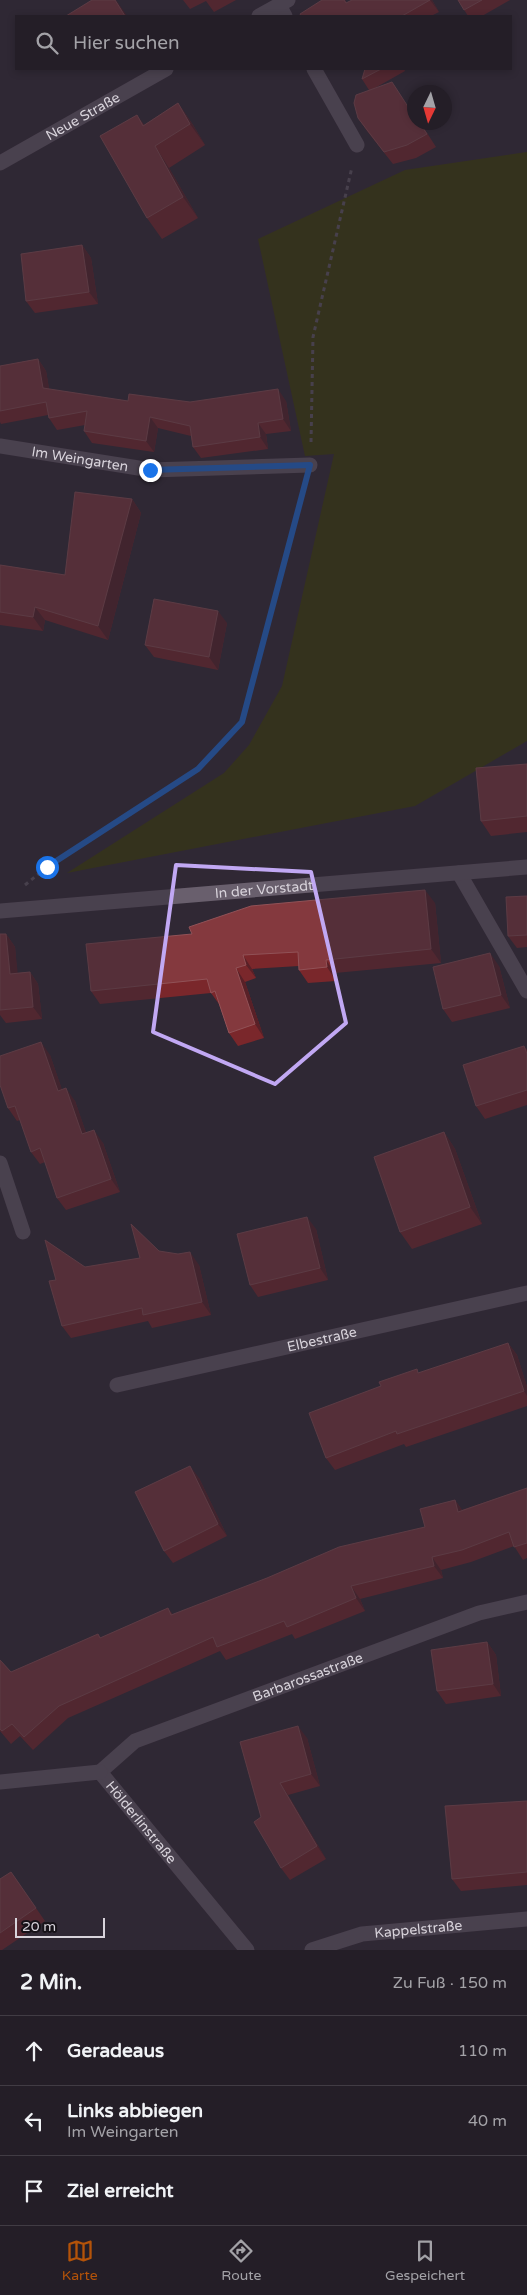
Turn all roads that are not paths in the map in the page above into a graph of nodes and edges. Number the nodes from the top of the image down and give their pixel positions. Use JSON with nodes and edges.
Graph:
{"nodes":[{"id":1,"x":284,"y":7,"type":"edge"},
{"id":2,"x":262,"y":15,"type":"edge"},
{"id":3,"x":164,"y":70,"type":"edge"},
{"id":4,"x":315,"y":70,"type":"edge"},
{"id":5,"x":357,"y":145,"type":"road end"},
{"id":6,"x":0,"y":163,"type":"edge"},
{"id":7,"x":0,"y":446,"type":"edge"},
{"id":8,"x":310,"y":465,"type":"road end"},
{"id":9,"x":527,"y":867,"type":"edge"},
{"id":10,"x":459,"y":873,"type":"junction"},
{"id":11,"x":0,"y":911,"type":"edge"},
{"id":12,"x":527,"y":991,"type":"edge"},
{"id":13,"x":0,"y":1164,"type":"edge"},
{"id":14,"x":23,"y":1232,"type":"dead end"},
{"id":15,"x":527,"y":1293,"type":"edge"},
{"id":16,"x":116,"y":1385,"type":"dead end"},
{"id":17,"x":527,"y":1602,"type":"edge"},
{"id":18,"x":100,"y":1772,"type":"junction"},
{"id":19,"x":0,"y":1782,"type":"edge"},
{"id":20,"x":527,"y":1919,"type":"edge"},
{"id":21,"x":247,"y":1950,"type":"edge"},
{"id":22,"x":312,"y":1950,"type":"edge"}],
"edges":[{"from":1,"to":2,"type":"street"},
{"from":3,"to":6,"type":"street","name":"Neue Straße"},
{"from":4,"to":5,"type":"street"},
{"from":7,"to":8,"type":"street","name":"Im Weingarten"},
{"from":9,"to":10,"type":"street","name":"In der Vorstadt"},
{"from":10,"to":11,"type":"street","name":"In der Vorstadt"},
{"from":10,"to":12,"type":"street"},
{"from":13,"to":14,"type":"street"},
{"from":15,"to":16,"type":"street","name":"Elbestraße"},
{"from":17,"to":18,"type":"street","name":"Barbarossastraße"},
{"from":18,"to":19,"type":"street","name":"Hölderlinstraße"},
{"from":18,"to":21,"type":"street","name":"Hölderlinstraße"},
{"from":20,"to":22,"type":"street","name":"Kappelstraße"}]}
